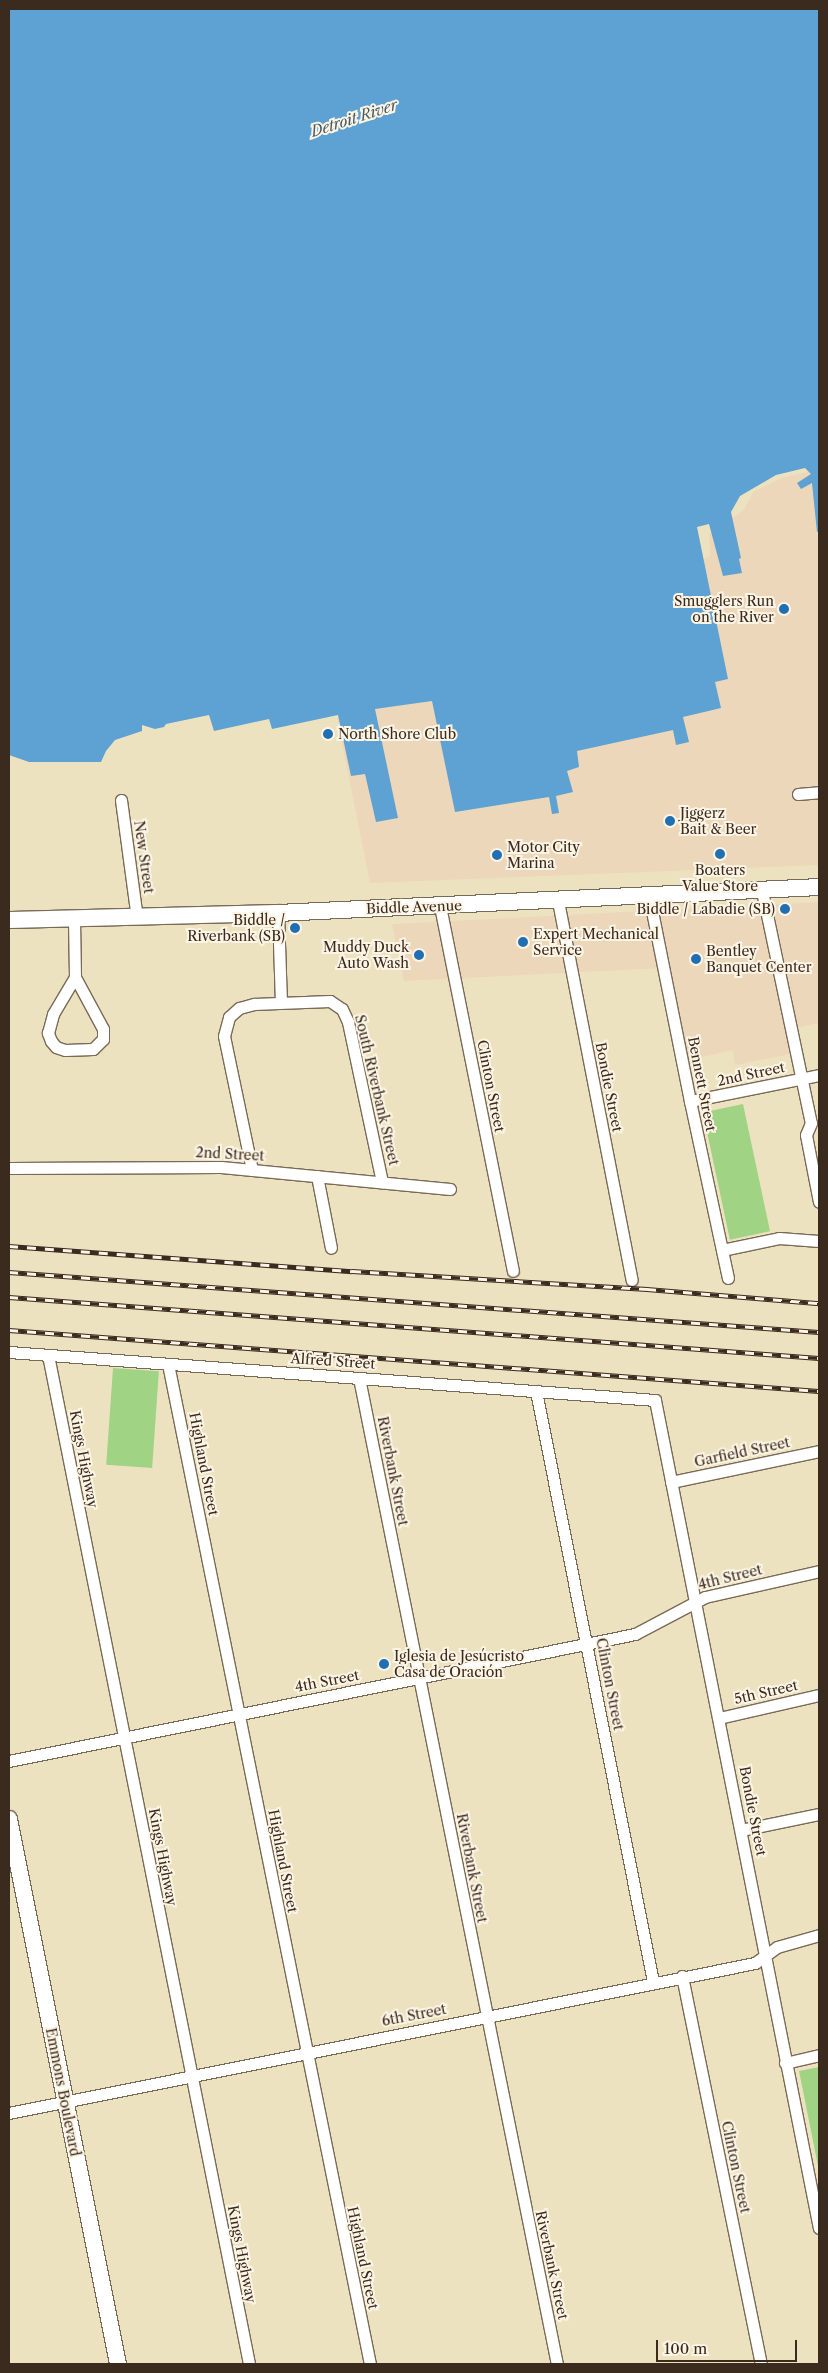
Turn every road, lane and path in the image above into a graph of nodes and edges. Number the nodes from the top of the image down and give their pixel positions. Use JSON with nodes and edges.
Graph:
{"nodes":[{"id":1,"x":819,"y":792,"type":"edge"},
{"id":2,"x":798,"y":794,"type":"dead end"},
{"id":3,"x":121,"y":800,"type":"dead end"},
{"id":4,"x":819,"y":887,"type":"edge"},
{"id":5,"x":762,"y":890,"type":"junction"},
{"id":6,"x":649,"y":896,"type":"junction"},
{"id":7,"x":558,"y":901,"type":"junction"},
{"id":8,"x":440,"y":906,"type":"junction"},
{"id":9,"x":278,"y":913,"type":"junction"},
{"id":10,"x":137,"y":918,"type":"junction"},
{"id":11,"x":74,"y":919,"type":"junction"},
{"id":12,"x":9,"y":920,"type":"edge"},
{"id":13,"x":75,"y":977,"type":"junction"},
{"id":14,"x":281,"y":1002,"type":"junction"},
{"id":15,"x":819,"y":1075,"type":"edge"},
{"id":16,"x":801,"y":1079,"type":"junction"},
{"id":17,"x":690,"y":1101,"type":"junction"},
{"id":18,"x":9,"y":1168,"type":"edge"},
{"id":19,"x":252,"y":1170,"type":"junction"},
{"id":20,"x":317,"y":1176,"type":"junction"},
{"id":21,"x":382,"y":1182,"type":"junction"},
{"id":22,"x":450,"y":1188,"type":"dead end"},
{"id":23,"x":819,"y":1202,"type":"edge"},
{"id":24,"x":819,"y":1241,"type":"edge"},
{"id":25,"x":331,"y":1248,"type":"dead end"},
{"id":26,"x":722,"y":1250,"type":"junction"},
{"id":27,"x":512,"y":1271,"type":"dead end"},
{"id":28,"x":728,"y":1278,"type":"dead end"},
{"id":29,"x":632,"y":1280,"type":"dead end"},
{"id":30,"x":9,"y":1352,"type":"edge"},
{"id":31,"x":48,"y":1355,"type":"junction"},
{"id":32,"x":168,"y":1364,"type":"junction"},
{"id":33,"x":359,"y":1378,"type":"junction"},
{"id":34,"x":536,"y":1391,"type":"junction"},
{"id":35,"x":654,"y":1400,"type":"joint"},
{"id":36,"x":819,"y":1451,"type":"edge"},
{"id":37,"x":671,"y":1482,"type":"junction"},
{"id":38,"x":819,"y":1571,"type":"edge"},
{"id":39,"x":695,"y":1602,"type":"junction"},
{"id":40,"x":587,"y":1644,"type":"junction"},
{"id":41,"x":419,"y":1678,"type":"junction"},
{"id":42,"x":819,"y":1695,"type":"edge"},
{"id":43,"x":238,"y":1714,"type":"junction"},
{"id":44,"x":719,"y":1718,"type":"junction"},
{"id":45,"x":124,"y":1738,"type":"junction"},
{"id":46,"x":9,"y":1761,"type":"edge"},
{"id":47,"x":819,"y":1814,"type":"edge"},
{"id":48,"x":9,"y":1819,"type":"edge"},
{"id":49,"x":741,"y":1830,"type":"junction"},
{"id":50,"x":819,"y":1935,"type":"edge"},
{"id":51,"x":764,"y":1956,"type":"junction"},
{"id":52,"x":682,"y":1976,"type":"junction"},
{"id":53,"x":653,"y":1982,"type":"junction"},
{"id":54,"x":486,"y":2016,"type":"junction"},
{"id":55,"x":306,"y":2053,"type":"junction"},
{"id":56,"x":819,"y":2055,"type":"edge"},
{"id":57,"x":785,"y":2063,"type":"junction"},
{"id":58,"x":191,"y":2076,"type":"junction"},
{"id":59,"x":65,"y":2102,"type":"junction"},
{"id":60,"x":9,"y":2113,"type":"edge"},
{"id":61,"x":819,"y":2228,"type":"edge"},
{"id":62,"x":118,"y":2364,"type":"edge"},
{"id":63,"x":249,"y":2364,"type":"edge"},
{"id":64,"x":370,"y":2364,"type":"edge"},
{"id":65,"x":557,"y":2364,"type":"edge"},
{"id":66,"x":761,"y":2364,"type":"edge"}],
"edges":[{"from":1,"to":2,"type":"street"},
{"from":3,"to":10,"type":"street","name":"New Street"},
{"from":4,"to":5,"type":"main road","name":"Biddle Avenue"},
{"from":5,"to":6,"type":"main road","name":"Biddle Avenue"},
{"from":5,"to":16,"type":"street"},
{"from":6,"to":7,"type":"main road","name":"Biddle Avenue"},
{"from":6,"to":17,"type":"street","name":"Bennett Street"},
{"from":7,"to":8,"type":"main road","name":"Biddle Avenue"},
{"from":7,"to":29,"type":"street","name":"Bondie Street"},
{"from":8,"to":9,"type":"main road","name":"Biddle Avenue"},
{"from":8,"to":27,"type":"street","name":"Clinton Street"},
{"from":9,"to":10,"type":"main road","name":"Biddle Avenue"},
{"from":9,"to":14,"type":"street"},
{"from":10,"to":11,"type":"main road","name":"Biddle Avenue"},
{"from":11,"to":12,"type":"main road","name":"Biddle Avenue"},
{"from":11,"to":13,"type":"street"},
{"from":13,"to":13,"type":"street"},
{"from":14,"to":19,"type":"street","name":"South Riverbank Street"},
{"from":14,"to":21,"type":"street","name":"South Riverbank Street"},
{"from":15,"to":16,"type":"street","name":"2nd Street"},
{"from":16,"to":17,"type":"street","name":"2nd Street"},
{"from":16,"to":23,"type":"street"},
{"from":17,"to":26,"type":"street","name":"Bennett Street"},
{"from":18,"to":19,"type":"street","name":"2nd Street"},
{"from":19,"to":20,"type":"street","name":"2nd Street"},
{"from":20,"to":21,"type":"street","name":"2nd Street"},
{"from":20,"to":25,"type":"street"},
{"from":21,"to":22,"type":"street","name":"2nd Street"},
{"from":24,"to":26,"type":"street"},
{"from":26,"to":28,"type":"street","name":"Bennett Street"},
{"from":30,"to":31,"type":"street","name":"Alfred Street"},
{"from":31,"to":32,"type":"street","name":"Alfred Street"},
{"from":31,"to":45,"type":"street","name":"Kings Highway"},
{"from":32,"to":33,"type":"street","name":"Alfred Street"},
{"from":32,"to":43,"type":"street","name":"Highland Street"},
{"from":33,"to":34,"type":"street","name":"Alfred Street"},
{"from":33,"to":41,"type":"street","name":"Riverbank Street"},
{"from":34,"to":35,"type":"street","name":"Alfred Street"},
{"from":34,"to":40,"type":"street","name":"Clinton Street"},
{"from":35,"to":37,"type":"street","name":"Bondie Street"},
{"from":36,"to":37,"type":"street","name":"Garfield Street"},
{"from":37,"to":39,"type":"street","name":"Bondie Street"},
{"from":38,"to":39,"type":"street","name":"4th Street"},
{"from":39,"to":40,"type":"street","name":"4th Street"},
{"from":39,"to":44,"type":"street","name":"Bondie Street"},
{"from":40,"to":41,"type":"street","name":"4th Street"},
{"from":40,"to":53,"type":"street","name":"Clinton Street"},
{"from":41,"to":43,"type":"street","name":"4th Street"},
{"from":41,"to":54,"type":"street","name":"Riverbank Street"},
{"from":42,"to":44,"type":"street","name":"5th Street"},
{"from":43,"to":45,"type":"street","name":"4th Street"},
{"from":43,"to":55,"type":"street","name":"Highland Street"},
{"from":44,"to":49,"type":"street","name":"Bondie Street"},
{"from":45,"to":46,"type":"street","name":"4th Street"},
{"from":45,"to":58,"type":"street","name":"Kings Highway"},
{"from":47,"to":49,"type":"street"},
{"from":48,"to":59,"type":"main road","name":"Emmons Boulevard"},
{"from":49,"to":51,"type":"street","name":"Bondie Street"},
{"from":50,"to":51,"type":"street","name":"6th Street"},
{"from":51,"to":52,"type":"street","name":"6th Street"},
{"from":51,"to":57,"type":"street","name":"Bondie Street"},
{"from":52,"to":53,"type":"street","name":"6th Street"},
{"from":52,"to":66,"type":"street","name":"Clinton Street"},
{"from":53,"to":54,"type":"street","name":"6th Street"},
{"from":54,"to":55,"type":"street","name":"6th Street"},
{"from":54,"to":65,"type":"street","name":"Riverbank Street"},
{"from":55,"to":58,"type":"street","name":"6th Street"},
{"from":55,"to":64,"type":"street","name":"Highland Street"},
{"from":56,"to":57,"type":"street"},
{"from":57,"to":61,"type":"street","name":"Bondie Street"},
{"from":58,"to":59,"type":"street","name":"6th Street"},
{"from":58,"to":63,"type":"street","name":"Kings Highway"},
{"from":59,"to":60,"type":"street","name":"6th Street"},
{"from":59,"to":62,"type":"main road","name":"Emmons Boulevard"}]}
